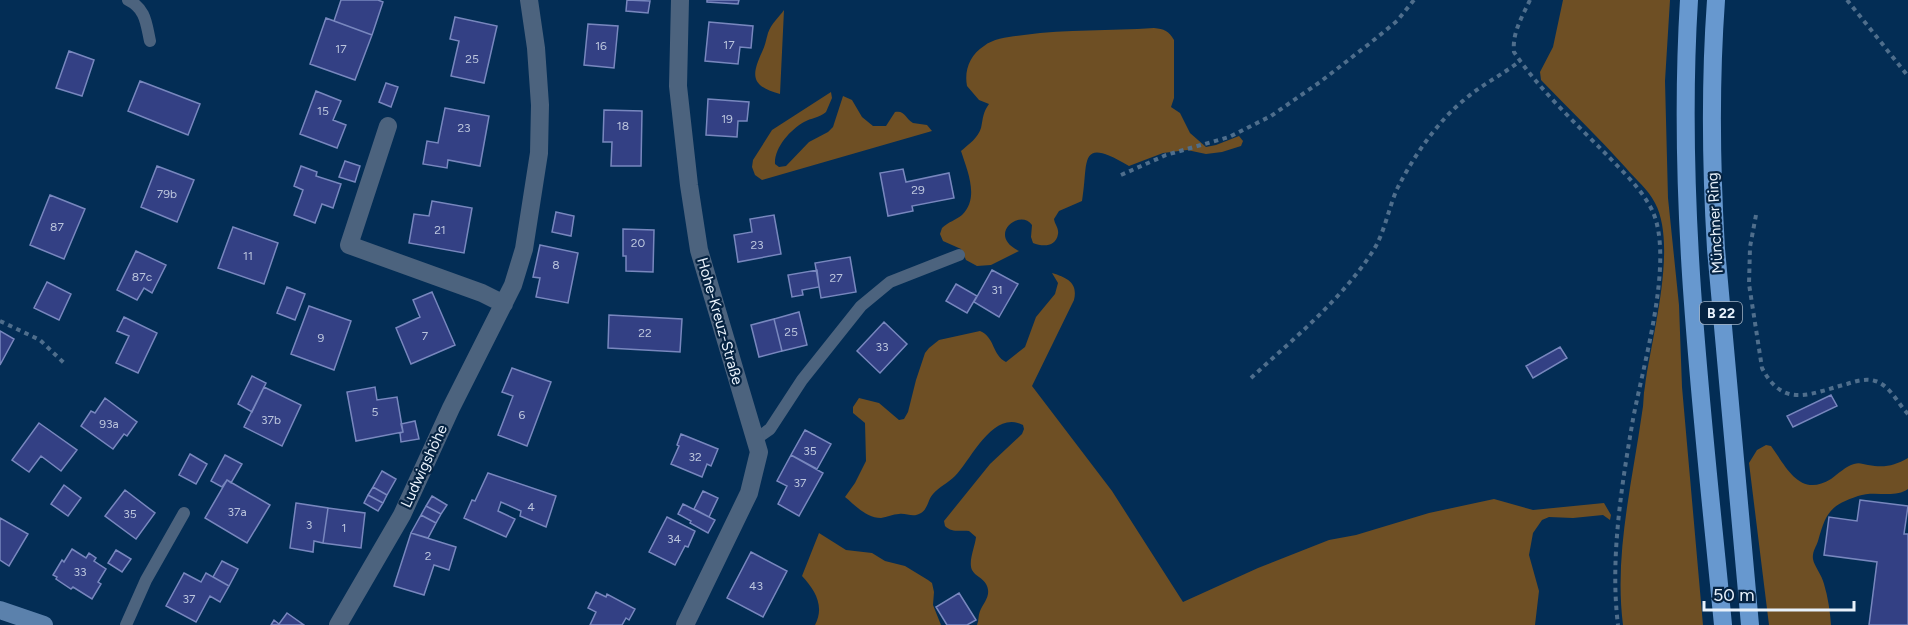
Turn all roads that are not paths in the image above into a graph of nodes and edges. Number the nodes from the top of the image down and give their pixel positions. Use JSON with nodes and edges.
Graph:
{"nodes":[{"id":1,"x":128,"y":0,"type":"edge"},
{"id":2,"x":529,"y":0,"type":"edge"},
{"id":3,"x":680,"y":0,"type":"edge"},
{"id":4,"x":1689,"y":0,"type":"edge"},
{"id":5,"x":1716,"y":0,"type":"edge"},
{"id":6,"x":150,"y":41,"type":"dead end"},
{"id":7,"x":388,"y":126,"type":"dead end"},
{"id":8,"x":959,"y":255,"type":"dead end"},
{"id":9,"x":504,"y":304,"type":"junction"},
{"id":10,"x":756,"y":440,"type":"junction"},
{"id":11,"x":184,"y":513,"type":"dead end"},
{"id":12,"x":0,"y":610,"type":"edge"},
{"id":13,"x":44,"y":625,"type":"edge"},
{"id":14,"x":126,"y":625,"type":"edge"},
{"id":15,"x":338,"y":625,"type":"edge"},
{"id":16,"x":685,"y":625,"type":"edge"},
{"id":17,"x":1723,"y":625,"type":"edge"},
{"id":18,"x":1750,"y":625,"type":"edge"}],
"edges":[{"from":1,"to":6,"type":"lane"},
{"from":2,"to":9,"type":"street","name":"Ludwigshöhe"},
{"from":3,"to":10,"type":"street","name":"Hohe-Kreuz-Straße"},
{"from":4,"to":17,"type":"main road","name":"Münchner Ring","number":"B 22"},
{"from":5,"to":18,"type":"main road","name":"Münchner Ring","number":"B 22"},
{"from":7,"to":9,"type":"street"},
{"from":8,"to":10,"type":"lane"},
{"from":9,"to":15,"type":"street","name":"Ludwigshöhe"},
{"from":10,"to":16,"type":"street","name":"Hohe-Kreuz-Straße"},
{"from":11,"to":14,"type":"lane"},
{"from":12,"to":13,"type":"street"}]}
